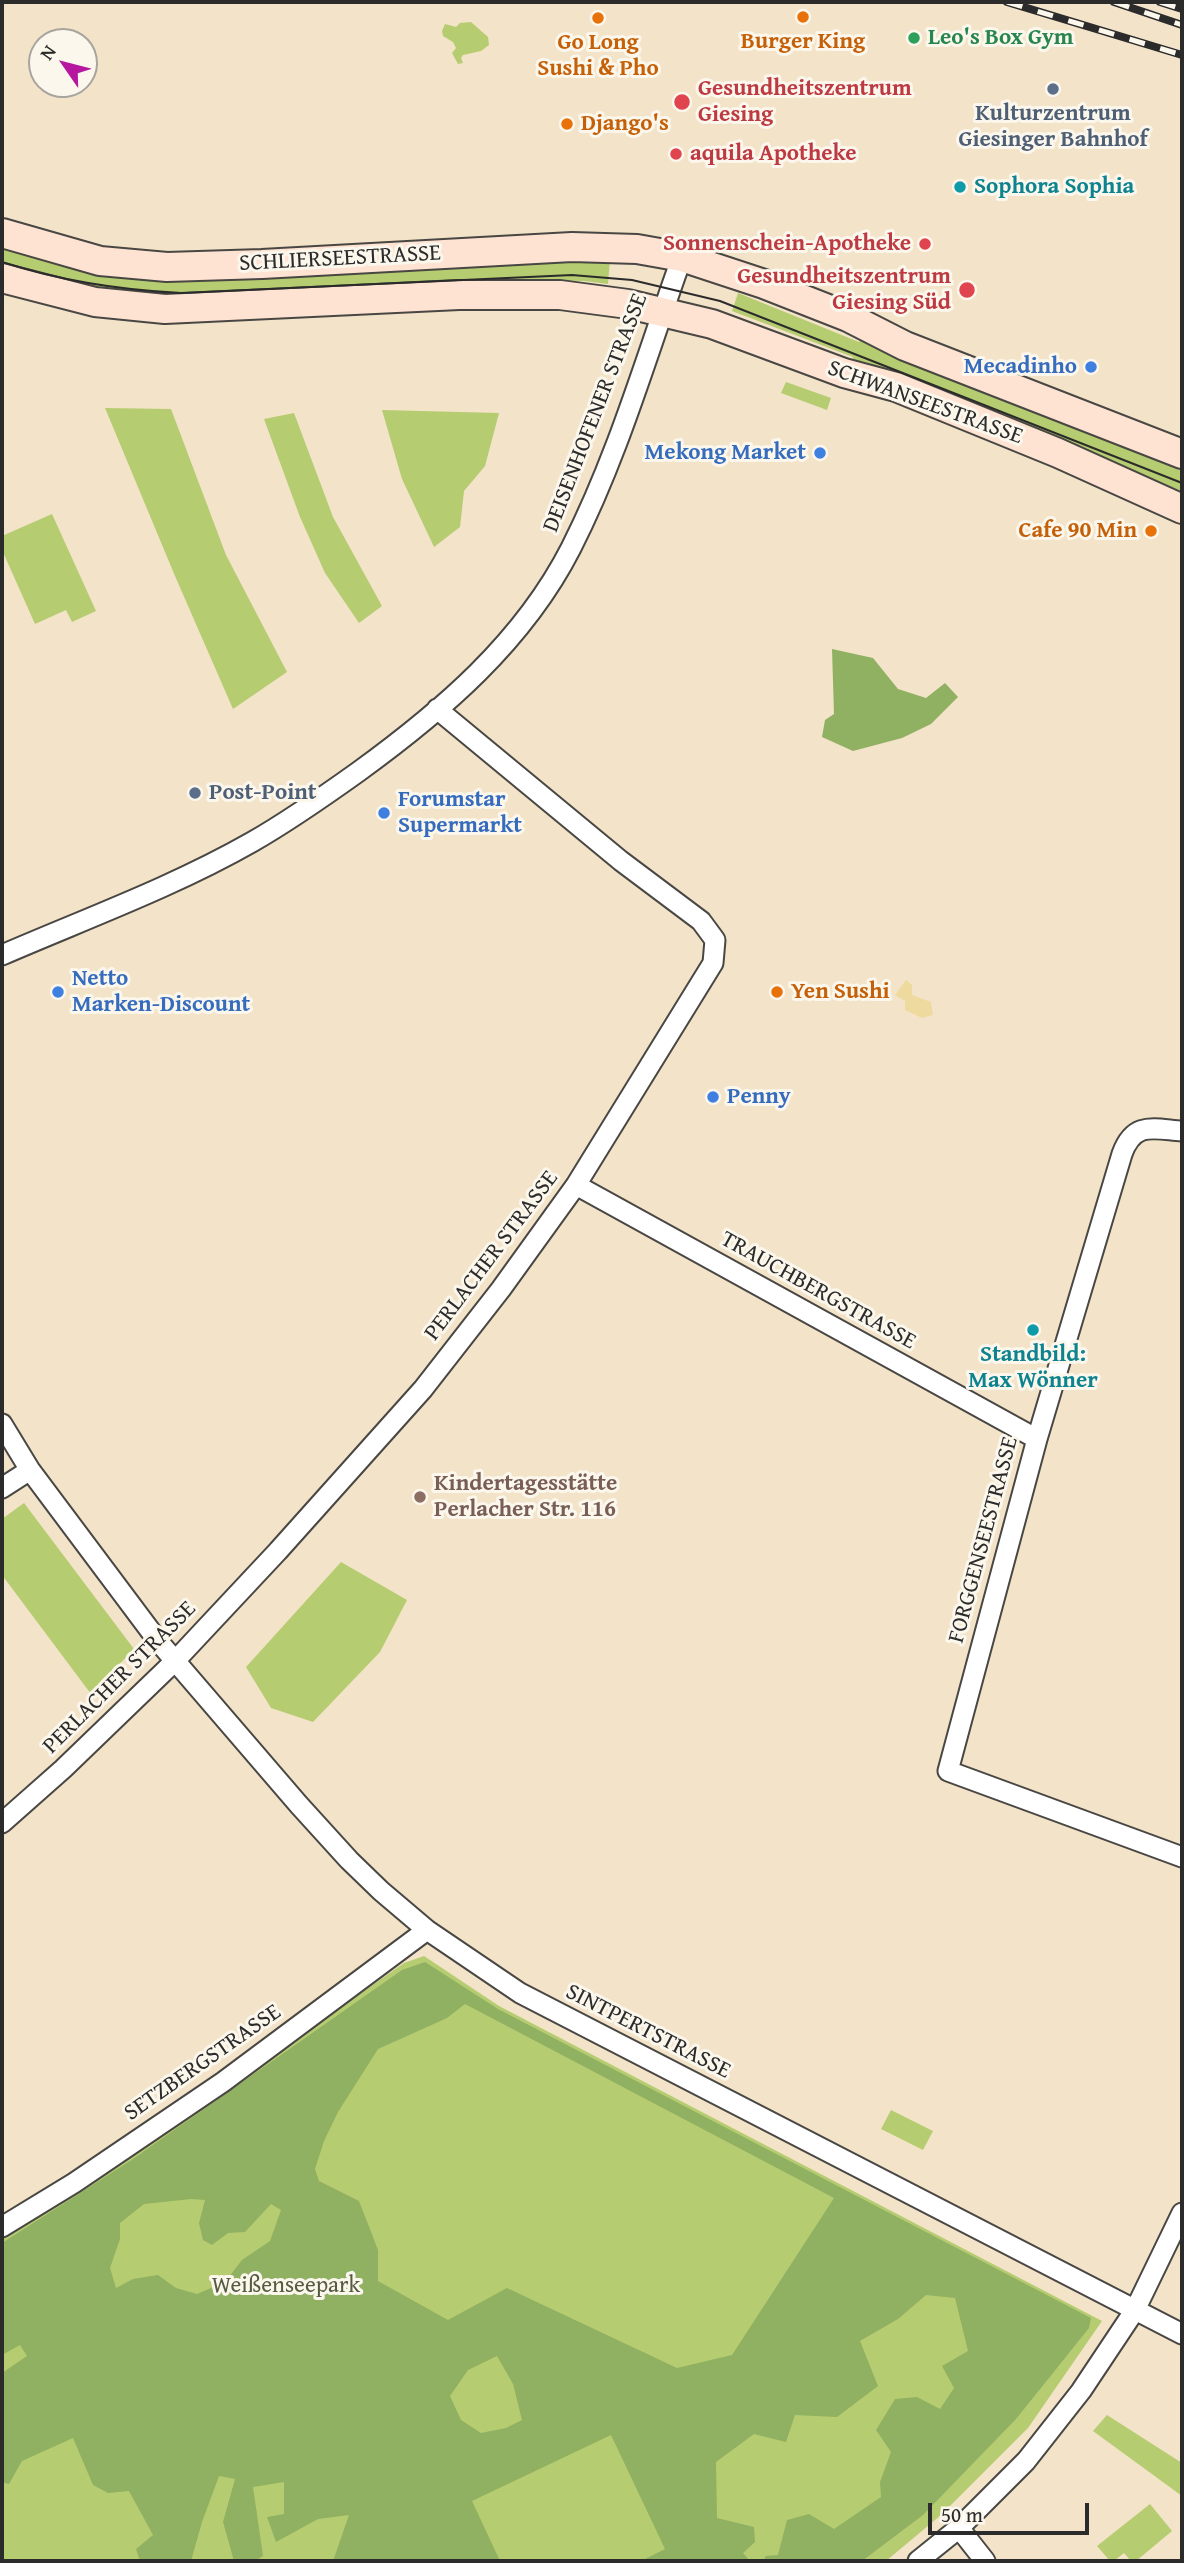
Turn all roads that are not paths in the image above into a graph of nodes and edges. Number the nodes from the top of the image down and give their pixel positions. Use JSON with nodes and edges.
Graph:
{"nodes":[{"id":1,"x":2,"y":233,"type":"edge"},
{"id":2,"x":682,"y":257,"type":"junction"},
{"id":3,"x":2,"y":278,"type":"edge"},
{"id":4,"x":662,"y":311,"type":"junction"},
{"id":5,"x":1182,"y":454,"type":"edge"},
{"id":6,"x":1182,"y":509,"type":"edge"},
{"id":7,"x":437,"y":709,"type":"junction"},
{"id":8,"x":2,"y":955,"type":"edge"},
{"id":9,"x":1182,"y":1131,"type":"edge"},
{"id":10,"x":576,"y":1185,"type":"junction"},
{"id":11,"x":2,"y":1423,"type":"edge"},
{"id":12,"x":1037,"y":1439,"type":"junction"},
{"id":13,"x":30,"y":1470,"type":"junction"},
{"id":14,"x":2,"y":1488,"type":"edge"},
{"id":15,"x":175,"y":1661,"type":"junction"},
{"id":16,"x":2,"y":1823,"type":"edge"},
{"id":17,"x":1182,"y":1857,"type":"edge"},
{"id":18,"x":427,"y":1930,"type":"junction"},
{"id":19,"x":1182,"y":2213,"type":"edge"},
{"id":20,"x":2,"y":2227,"type":"edge"},
{"id":21,"x":1135,"y":2310,"type":"junction"},
{"id":22,"x":1182,"y":2334,"type":"edge"},
{"id":23,"x":959,"y":2528,"type":"junction"},
{"id":24,"x":918,"y":2561,"type":"edge"},
{"id":25,"x":985,"y":2561,"type":"edge"}],
"edges":[{"from":1,"to":2,"type":"main road","name":"SCHLIERSEESTRASSE"},
{"from":2,"to":4,"type":"street","name":"DEISENHOFENER STRASSE"},
{"from":2,"to":5,"type":"main road","name":"SCHWANSEESTRASSE"},
{"from":3,"to":4,"type":"main road","name":"SCHLIERSEESTRASSE"},
{"from":4,"to":6,"type":"main road","name":"SCHWANSEESTRASSE"},
{"from":4,"to":7,"type":"street","name":"DEISENHOFENER STRASSE"},
{"from":7,"to":8,"type":"street","name":"DEISENHOFENER STRASSE"},
{"from":7,"to":10,"type":"street","name":"PERLACHER STRASSE"},
{"from":9,"to":12,"type":"street","name":"FORGGENSEESTRASSE"},
{"from":10,"to":12,"type":"street","name":"TRAUCHBERGSTRASSE"},
{"from":10,"to":15,"type":"street","name":"PERLACHER STRASSE"},
{"from":11,"to":13,"type":"street","name":"SINTPERTSTRASSE"},
{"from":12,"to":17,"type":"street","name":"FORGGENSEESTRASSE"},
{"from":13,"to":14,"type":"street"},
{"from":13,"to":15,"type":"street","name":"SINTPERTSTRASSE"},
{"from":15,"to":16,"type":"street","name":"PERLACHER STRASSE"},
{"from":15,"to":18,"type":"street","name":"SINTPERTSTRASSE"},
{"from":18,"to":20,"type":"street","name":"SETZBERGSTRASSE"},
{"from":18,"to":21,"type":"street","name":"SINTPERTSTRASSE"},
{"from":19,"to":21,"type":"street"},
{"from":21,"to":22,"type":"street","name":"SINTPERTSTRASSE"},
{"from":21,"to":23,"type":"street"},
{"from":23,"to":24,"type":"street"},
{"from":23,"to":25,"type":"street"}]}
